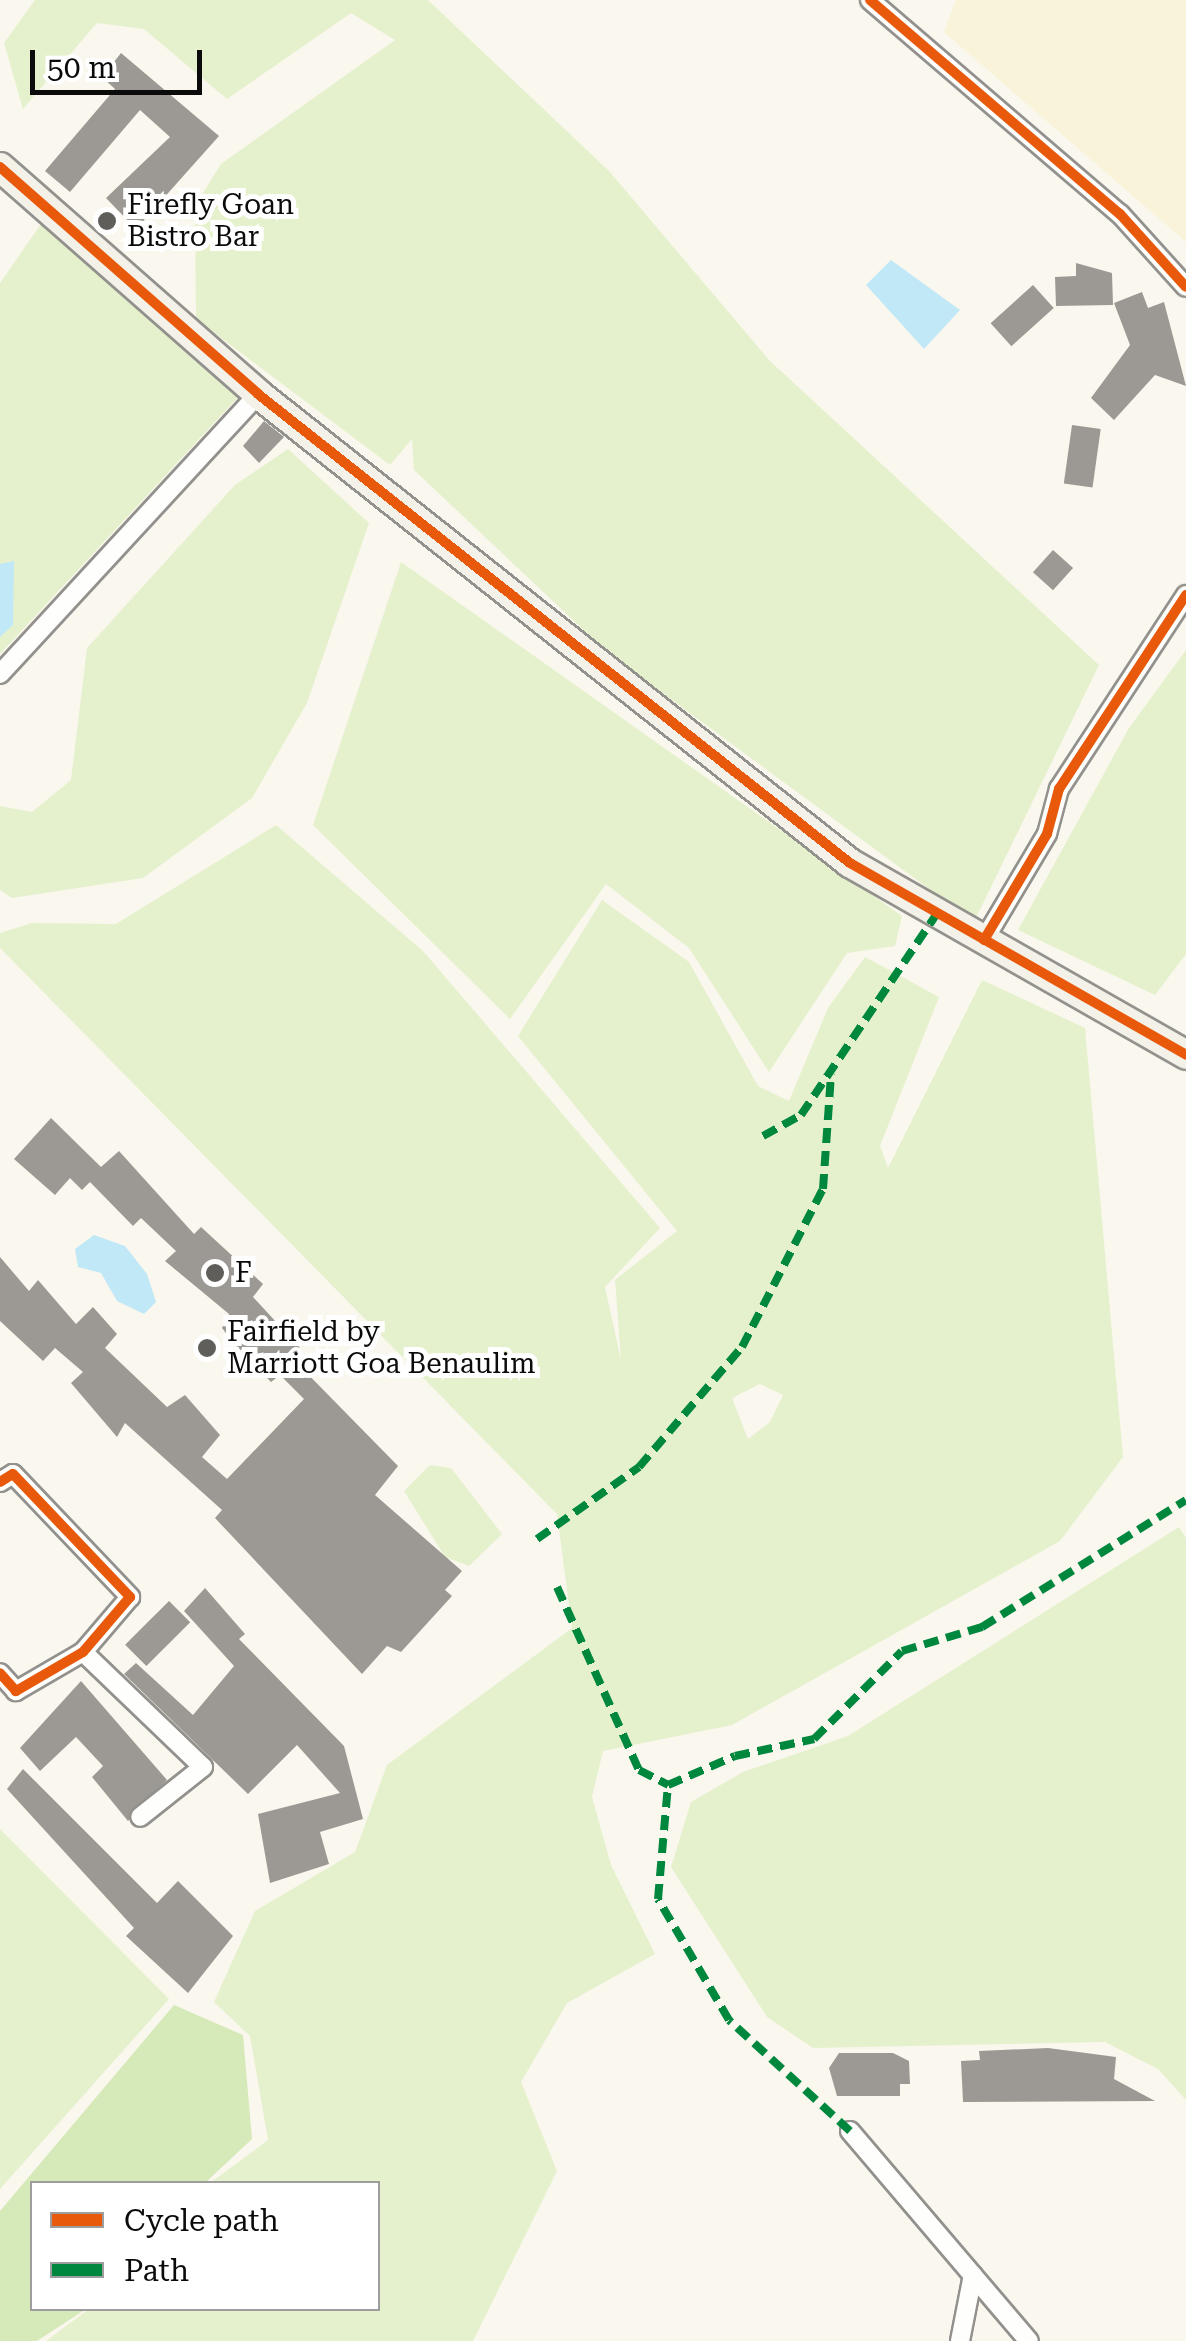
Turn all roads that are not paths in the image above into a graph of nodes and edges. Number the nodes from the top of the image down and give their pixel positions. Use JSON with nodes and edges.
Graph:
{"nodes":[{"id":1,"x":870,"y":0,"type":"edge"},
{"id":2,"x":0,"y":167,"type":"edge"},
{"id":3,"x":1186,"y":287,"type":"edge"},
{"id":4,"x":258,"y":394,"type":"junction"},
{"id":5,"x":1186,"y":595,"type":"edge"},
{"id":6,"x":0,"y":674,"type":"edge"},
{"id":7,"x":984,"y":940,"type":"junction"},
{"id":8,"x":1186,"y":1055,"type":"edge"},
{"id":9,"x":0,"y":1482,"type":"edge"},
{"id":10,"x":83,"y":1652,"type":"junction"},
{"id":11,"x":0,"y":1673,"type":"edge"},
{"id":12,"x":140,"y":1817,"type":"dead end"},
{"id":13,"x":850,"y":2131,"type":"dead end"},
{"id":14,"x":973,"y":2275,"type":"junction"},
{"id":15,"x":960,"y":2341,"type":"edge"},
{"id":16,"x":1030,"y":2341,"type":"edge"}],
"edges":[{"from":1,"to":3,"type":"street"},
{"from":2,"to":4,"type":"street"},
{"from":4,"to":6,"type":"street"},
{"from":4,"to":7,"type":"street"},
{"from":5,"to":7,"type":"street"},
{"from":7,"to":8,"type":"street"},
{"from":9,"to":10,"type":"street"},
{"from":10,"to":11,"type":"street"},
{"from":10,"to":12,"type":"street"},
{"from":13,"to":14,"type":"street"},
{"from":14,"to":15,"type":"street"},
{"from":14,"to":16,"type":"street"}]}
